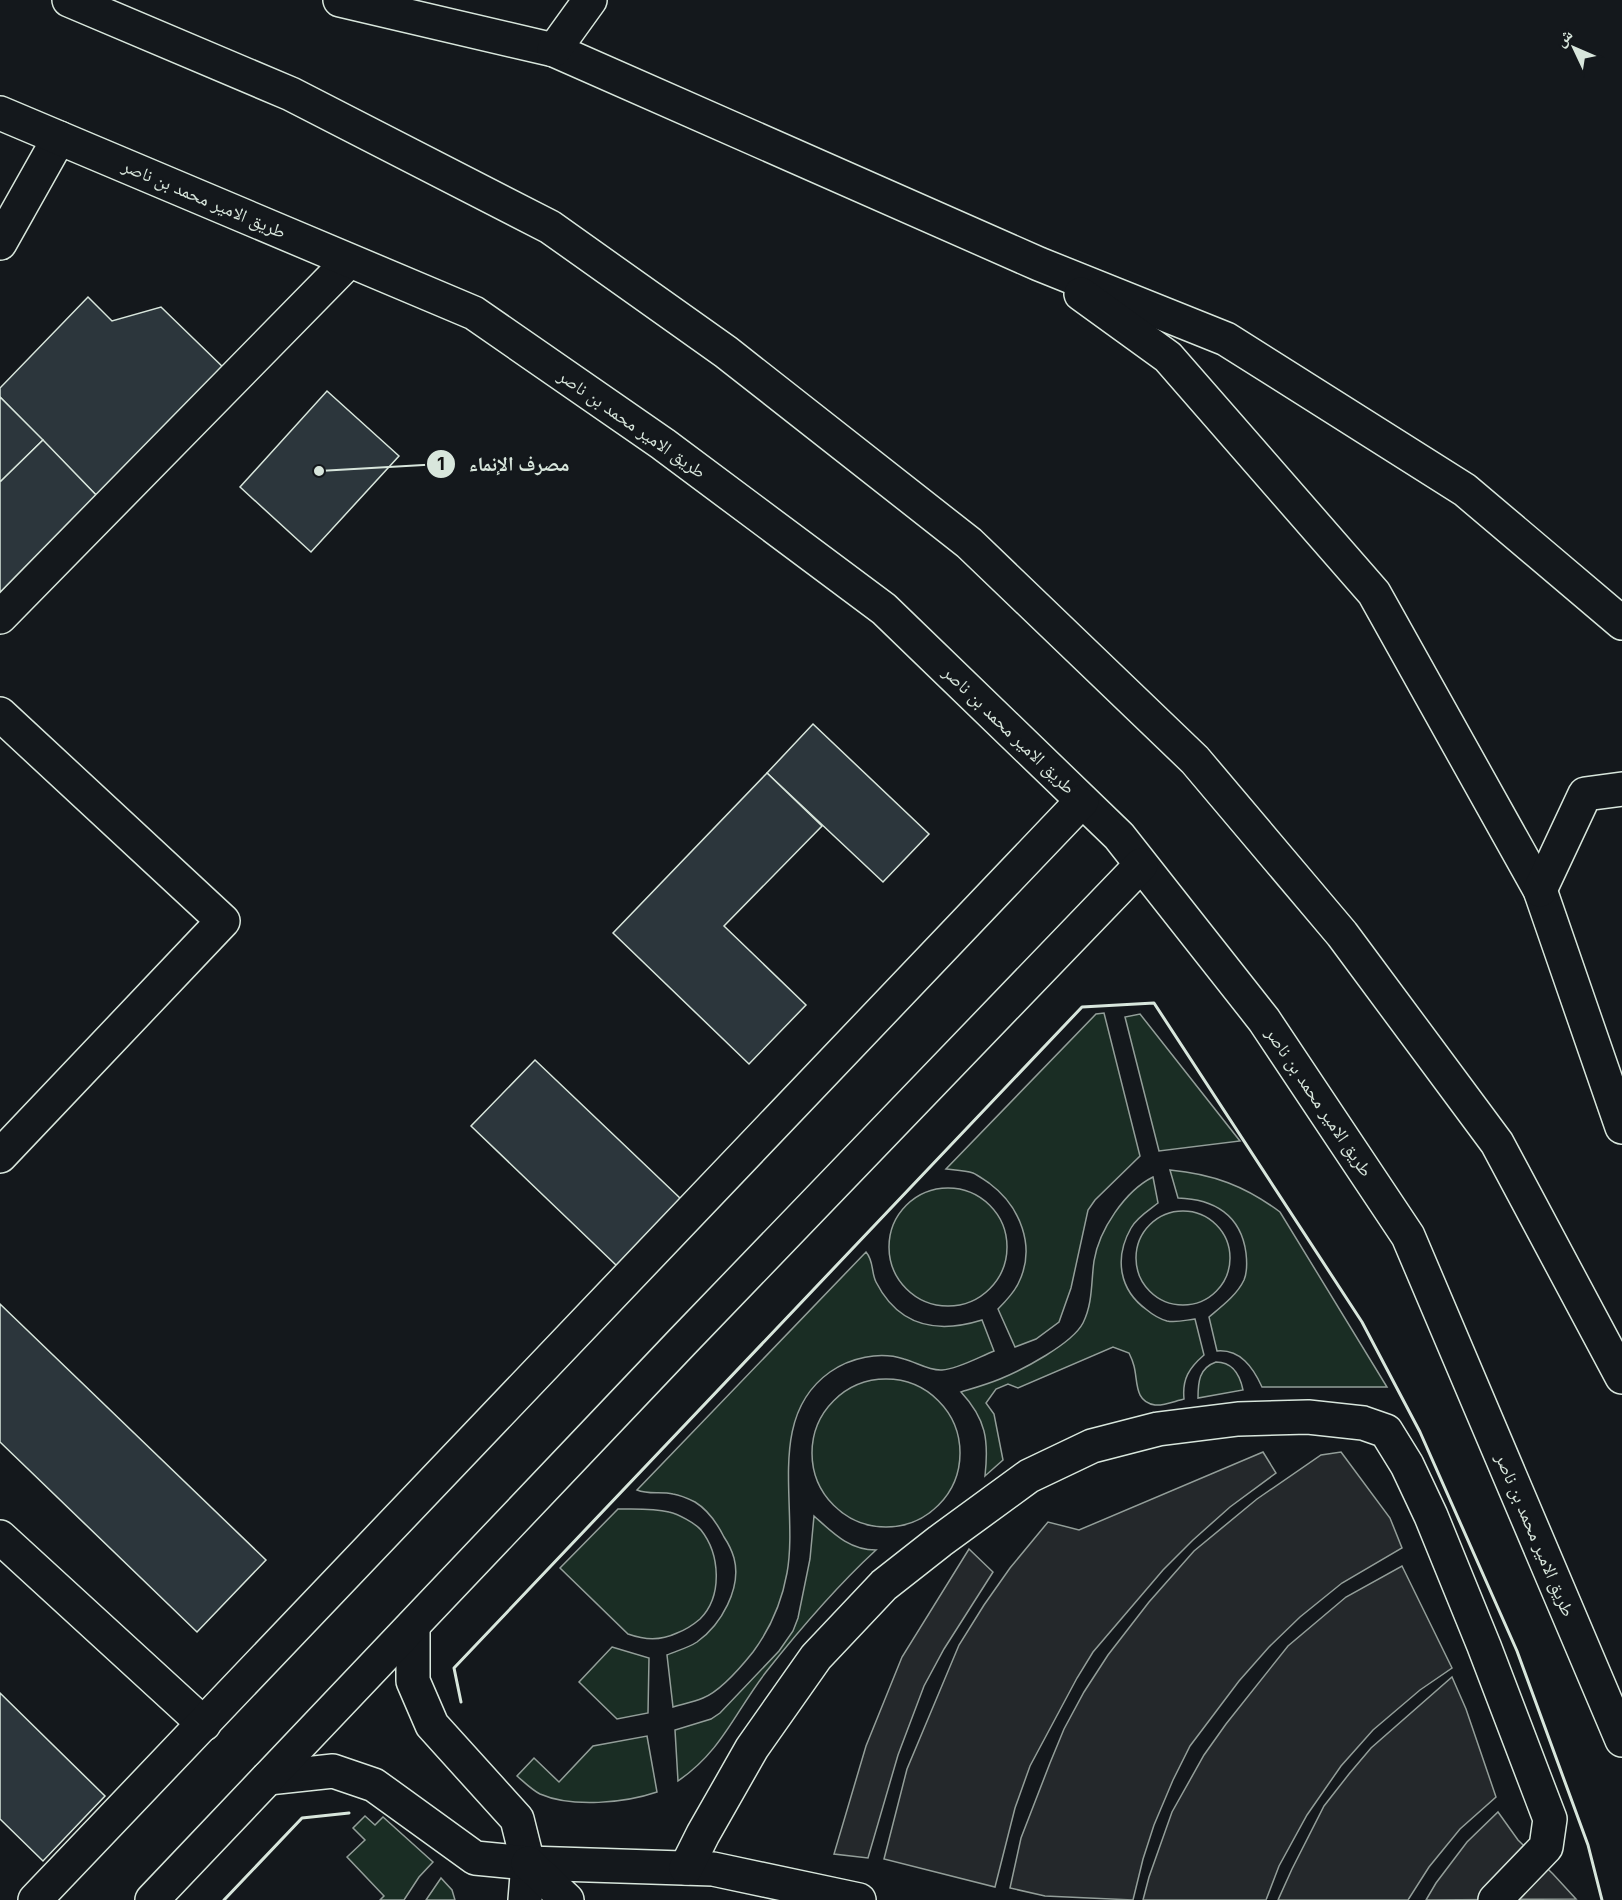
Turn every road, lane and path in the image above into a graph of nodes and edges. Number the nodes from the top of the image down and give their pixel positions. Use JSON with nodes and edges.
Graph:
{"nodes":[{"id":1,"x":69,"y":0,"type":"edge"},
{"id":2,"x":339,"y":0,"type":"edge"},
{"id":3,"x":590,"y":0,"type":"edge"},
{"id":4,"x":554,"y":50,"type":"junction"},
{"id":5,"x":0,"y":113,"type":"edge"},
{"id":6,"x":59,"y":138,"type":"junction"},
{"id":7,"x":0,"y":243,"type":"edge"},
{"id":8,"x":349,"y":261,"type":"junction"},
{"id":9,"x":1040,"y":264,"type":"junction"},
{"id":10,"x":0,"y":617,"type":"edge"},
{"id":11,"x":1622,"y":623,"type":"edge"},
{"id":12,"x":0,"y":714,"type":"edge"},
{"id":13,"x":1622,"y":789,"type":"edge"},
{"id":14,"x":1083,"y":801,"type":"junction"},
{"id":15,"x":1141,"y":865,"type":"junction"},
{"id":16,"x":1540,"y":890,"type":"junction"},
{"id":17,"x":1622,"y":1127,"type":"edge"},
{"id":18,"x":0,"y":1156,"type":"edge"},
{"id":19,"x":1622,"y":1377,"type":"edge"},
{"id":20,"x":0,"y":1537,"type":"edge"},
{"id":21,"x":413,"y":1626,"type":"junction"},
{"id":22,"x":204,"y":1724,"type":"junction"},
{"id":23,"x":1622,"y":1740,"type":"edge"},
{"id":24,"x":268,"y":1778,"type":"junction"},
{"id":25,"x":528,"y":1863,"type":"junction"},
{"id":26,"x":686,"y":1869,"type":"junction"},
{"id":27,"x":35,"y":1900,"type":"edge"},
{"id":28,"x":152,"y":1900,"type":"edge"},
{"id":29,"x":525,"y":1900,"type":"edge"},
{"id":30,"x":567,"y":1900,"type":"edge"},
{"id":31,"x":859,"y":1900,"type":"edge"},
{"id":32,"x":1495,"y":1900,"type":"edge"}],
"edges":[{"from":1,"to":19,"type":"main road"},
{"from":2,"to":4,"type":"main road"},
{"from":3,"to":4,"type":"main road"},
{"from":4,"to":9,"type":"main road"},
{"from":5,"to":6,"type":"main road","name":"طريق الامير محمد بن ناصر"},
{"from":6,"to":7,"type":"main road"},
{"from":6,"to":8,"type":"main road","name":"طريق الامير محمد بن ناصر"},
{"from":8,"to":10,"type":"main road"},
{"from":8,"to":14,"type":"main road","name":"طريق الامير محمد بن ناصر"},
{"from":9,"to":11,"type":"main road"},
{"from":9,"to":16,"type":"main road"},
{"from":12,"to":18,"type":"main road"},
{"from":13,"to":16,"type":"main road"},
{"from":14,"to":15,"type":"main road","name":"طريق الامير محمد بن ناصر"},
{"from":14,"to":22,"type":"main road"},
{"from":15,"to":21,"type":"main road"},
{"from":15,"to":23,"type":"main road","name":"طريق الامير محمد بن ناصر"},
{"from":16,"to":17,"type":"main road"},
{"from":20,"to":22,"type":"main road"},
{"from":21,"to":24,"type":"main road"},
{"from":21,"to":25,"type":"main road"},
{"from":22,"to":27,"type":"main road"},
{"from":24,"to":25,"type":"main road"},
{"from":24,"to":28,"type":"main road"},
{"from":25,"to":26,"type":"main road"},
{"from":25,"to":29,"type":"main road"},
{"from":25,"to":30,"type":"main road"},
{"from":26,"to":31,"type":"main road"},
{"from":26,"to":32,"type":"main road"}]}
